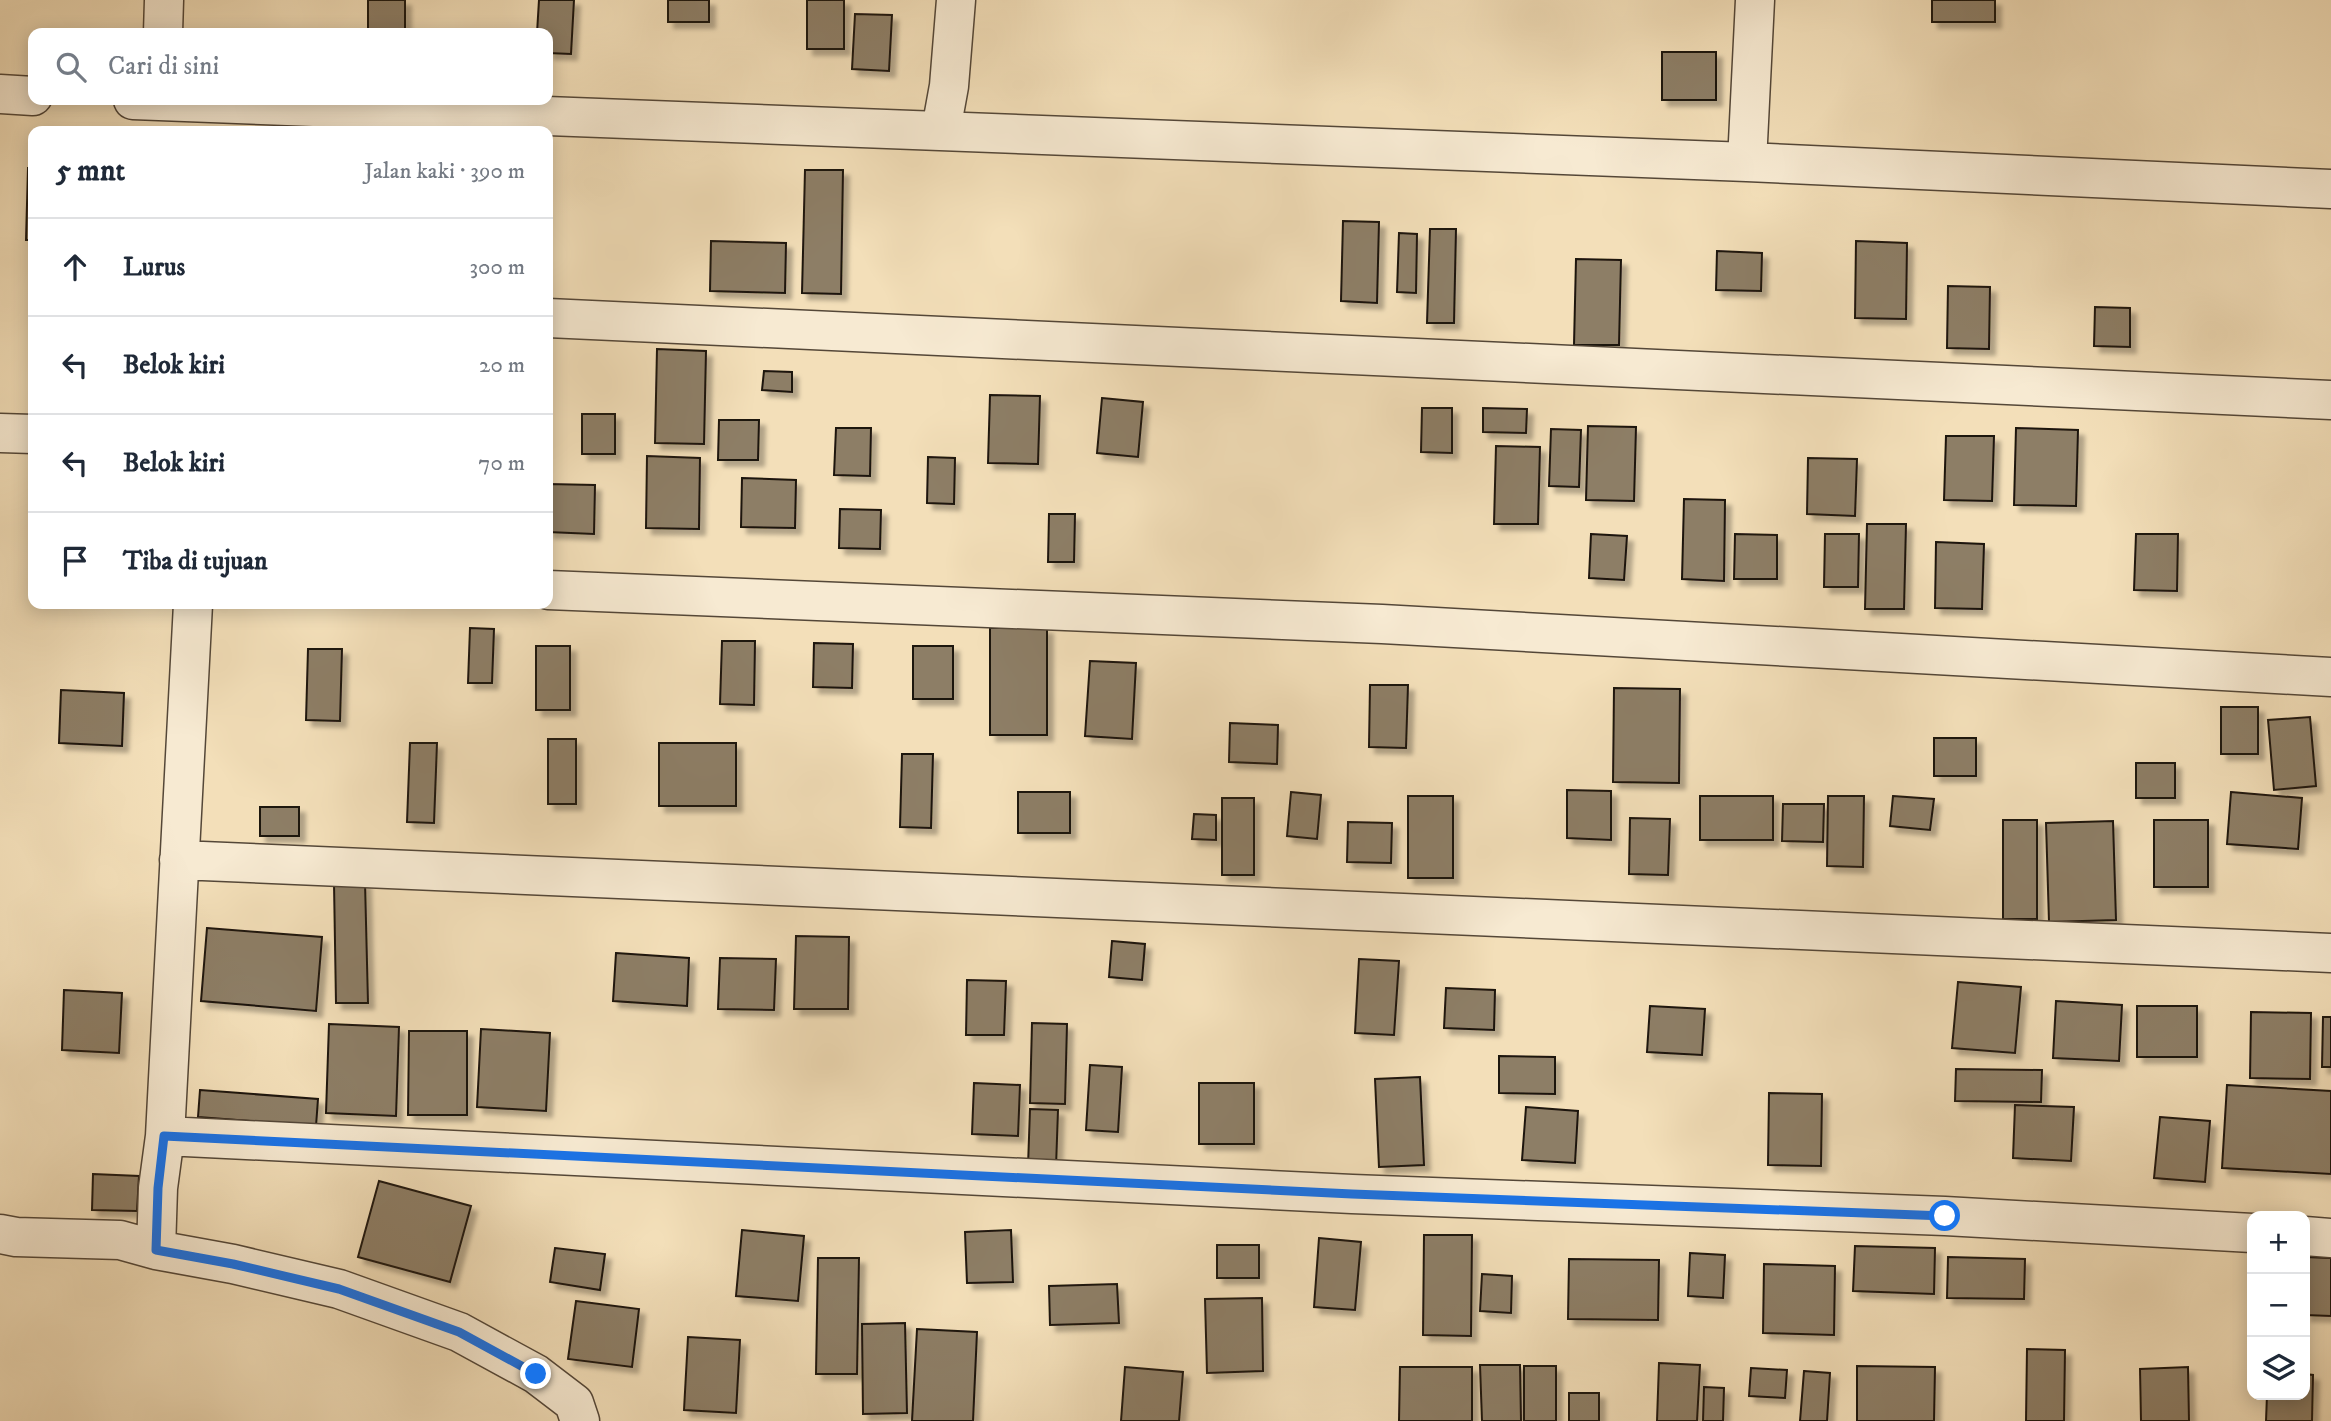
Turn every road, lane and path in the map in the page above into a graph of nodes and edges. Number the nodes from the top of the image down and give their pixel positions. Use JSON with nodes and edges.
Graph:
{"nodes":[{"id":1,"x":164,"y":0,"type":"edge"},
{"id":2,"x":956,"y":0,"type":"edge"},
{"id":3,"x":1755,"y":0,"type":"edge"},
{"id":4,"x":163,"y":28,"type":"edge"},
{"id":5,"x":0,"y":94,"type":"edge"},
{"id":6,"x":28,"y":96,"type":"edge"},
{"id":7,"x":170,"y":105,"type":"edge"},
{"id":8,"x":207,"y":116,"type":"edge"},
{"id":9,"x":942,"y":130,"type":"junction"},
{"id":10,"x":1747,"y":162,"type":"junction"},
{"id":11,"x":2331,"y":189,"type":"edge"},
{"id":12,"x":553,"y":318,"type":"edge"},
{"id":13,"x":2331,"y":400,"type":"edge"},
{"id":14,"x":0,"y":433,"type":"edge"},
{"id":15,"x":28,"y":433,"type":"edge"},
{"id":16,"x":553,"y":590,"type":"edge"},
{"id":17,"x":193,"y":609,"type":"edge"},
{"id":18,"x":2331,"y":677,"type":"edge"},
{"id":19,"x":179,"y":860,"type":"junction"},
{"id":20,"x":2331,"y":953,"type":"edge"},
{"id":21,"x":164,"y":1136,"type":"junction"},
{"id":22,"x":2247,"y":1233,"type":"edge"},
{"id":23,"x":0,"y":1234,"type":"edge"},
{"id":24,"x":2310,"y":1236,"type":"edge"},
{"id":25,"x":2331,"y":1238,"type":"edge"},
{"id":26,"x":156,"y":1250,"type":"junction"},
{"id":27,"x":577,"y":1412,"type":"edge"}],
"edges":[{"from":1,"to":4,"type":"street"},
{"from":2,"to":9,"type":"street"},
{"from":3,"to":10,"type":"street"},
{"from":5,"to":6,"type":"street"},
{"from":7,"to":8,"type":"street"},
{"from":8,"to":9,"type":"street"},
{"from":9,"to":10,"type":"street"},
{"from":10,"to":11,"type":"street"},
{"from":12,"to":13,"type":"street"},
{"from":14,"to":15,"type":"street"},
{"from":16,"to":18,"type":"street"},
{"from":17,"to":19,"type":"street"},
{"from":19,"to":20,"type":"street"},
{"from":19,"to":21,"type":"street"},
{"from":21,"to":22,"type":"street"},
{"from":21,"to":26,"type":"street"},
{"from":23,"to":26,"type":"street"},
{"from":24,"to":25,"type":"street"},
{"from":26,"to":27,"type":"street"}]}
